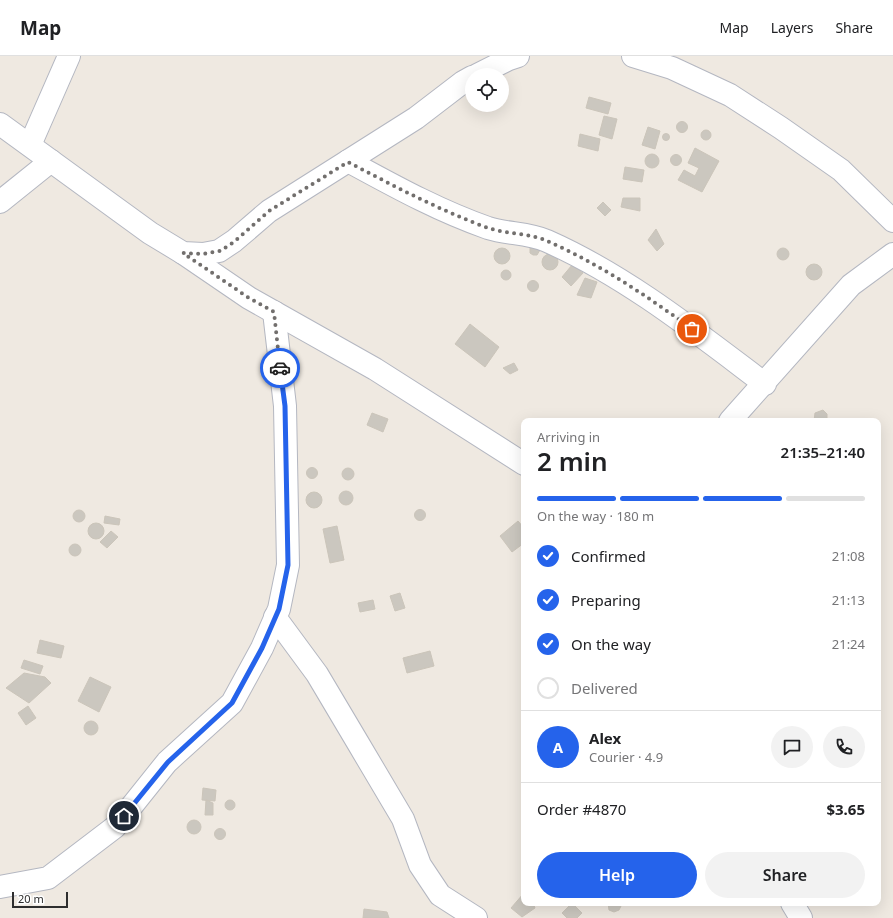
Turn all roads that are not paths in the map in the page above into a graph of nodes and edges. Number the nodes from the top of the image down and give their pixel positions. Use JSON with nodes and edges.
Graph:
{"nodes":[{"id":1,"x":69,"y":56,"type":"edge"},
{"id":2,"x":518,"y":56,"type":"edge"},
{"id":3,"x":633,"y":56,"type":"edge"},
{"id":4,"x":672,"y":62,"type":"edge"},
{"id":5,"x":490,"y":68,"type":"edge"},
{"id":6,"x":465,"y":81,"type":"edge"},
{"id":7,"x":0,"y":124,"type":"edge"},
{"id":8,"x":30,"y":145,"type":"junction"},
{"id":9,"x":51,"y":161,"type":"junction"},
{"id":10,"x":348,"y":162,"type":"junction"},
{"id":11,"x":0,"y":202,"type":"edge"},
{"id":12,"x":893,"y":220,"type":"edge"},
{"id":13,"x":183,"y":253,"type":"junction"},
{"id":14,"x":893,"y":254,"type":"edge"},
{"id":15,"x":274,"y":312,"type":"junction"},
{"id":16,"x":765,"y":384,"type":"junction"},
{"id":17,"x":733,"y":418,"type":"edge"},
{"id":18,"x":521,"y":462,"type":"edge"},
{"id":19,"x":275,"y":617,"type":"junction"},
{"id":20,"x":0,"y":887,"type":"edge"},
{"id":21,"x":794,"y":906,"type":"edge"},
{"id":22,"x":476,"y":918,"type":"edge"},
{"id":23,"x":801,"y":918,"type":"edge"}],
"edges":[{"from":1,"to":8,"type":"street"},
{"from":2,"to":5,"type":"street"},
{"from":3,"to":4,"type":"street"},
{"from":4,"to":12,"type":"street"},
{"from":6,"to":10,"type":"street"},
{"from":7,"to":8,"type":"street"},
{"from":8,"to":9,"type":"street"},
{"from":9,"to":11,"type":"street"},
{"from":9,"to":13,"type":"street"},
{"from":10,"to":13,"type":"street"},
{"from":10,"to":16,"type":"street"},
{"from":13,"to":15,"type":"street"},
{"from":14,"to":16,"type":"street"},
{"from":15,"to":18,"type":"street"},
{"from":15,"to":19,"type":"street"},
{"from":16,"to":17,"type":"street"},
{"from":19,"to":20,"type":"street"},
{"from":19,"to":22,"type":"street"},
{"from":21,"to":23,"type":"street"}]}
